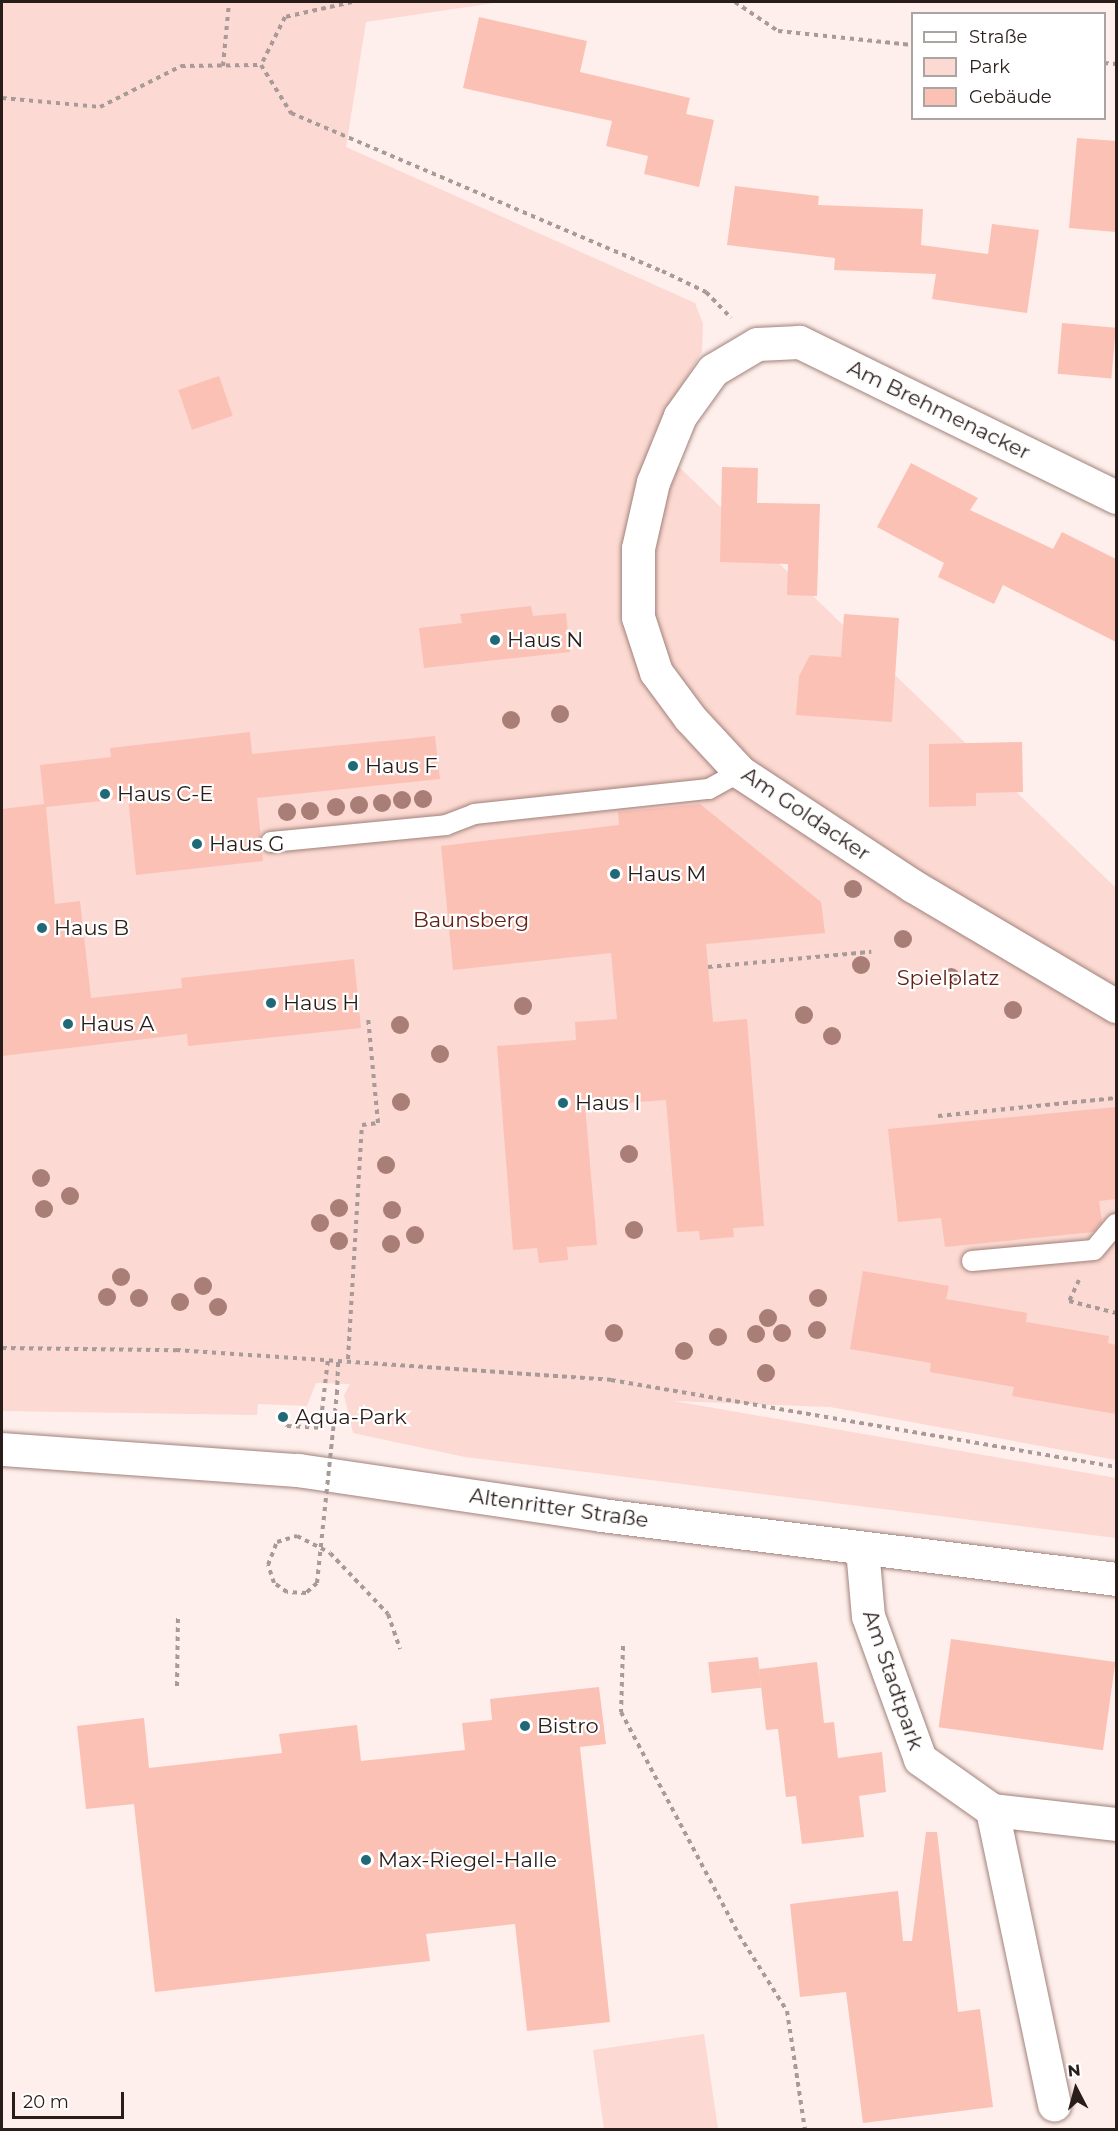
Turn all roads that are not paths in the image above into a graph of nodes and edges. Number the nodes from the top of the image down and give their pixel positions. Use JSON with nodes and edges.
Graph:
{"nodes":[{"id":1,"x":756,"y":344,"type":"joint"},
{"id":2,"x":1116,"y":497,"type":"edge"},
{"id":3,"x":740,"y":772,"type":"junction"},
{"id":4,"x":271,"y":842,"type":"dead end"},
{"id":5,"x":1116,"y":1006,"type":"edge"},
{"id":6,"x":1116,"y":1224,"type":"edge"},
{"id":7,"x":972,"y":1261,"type":"dead end"},
{"id":8,"x":2,"y":1449,"type":"edge"},
{"id":9,"x":862,"y":1549,"type":"junction"},
{"id":10,"x":1116,"y":1579,"type":"edge"},
{"id":11,"x":992,"y":1810,"type":"junction"},
{"id":12,"x":1116,"y":1824,"type":"edge"},
{"id":13,"x":1054,"y":2105,"type":"dead end"}],
"edges":[{"from":1,"to":2,"type":"street","name":"Am Brehmenacker"},
{"from":1,"to":3,"type":"street","name":"Am Goldacker"},
{"from":3,"to":4,"type":"lane"},
{"from":3,"to":5,"type":"street","name":"Am Goldacker"},
{"from":6,"to":7,"type":"lane"},
{"from":8,"to":9,"type":"street","name":"Altenritter Straße"},
{"from":9,"to":10,"type":"street","name":"Altenritter Straße"},
{"from":9,"to":11,"type":"street","name":"Am Stadtpark"},
{"from":11,"to":12,"type":"street","name":"Am Stadtpark"},
{"from":11,"to":13,"type":"street"}]}
